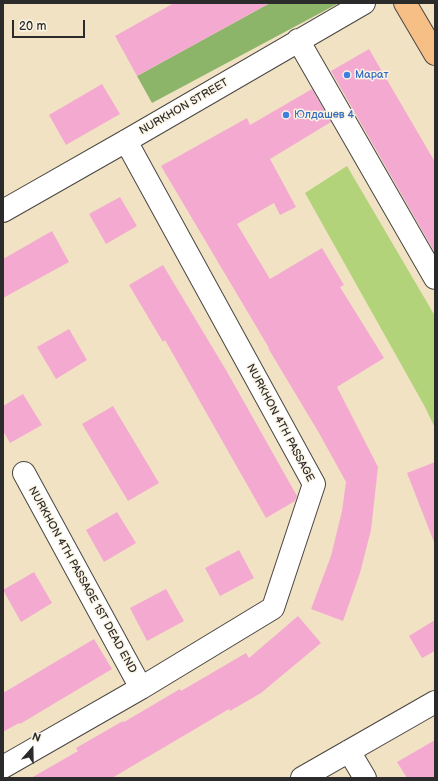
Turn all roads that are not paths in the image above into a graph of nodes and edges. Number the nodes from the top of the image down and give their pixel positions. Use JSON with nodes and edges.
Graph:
{"nodes":[{"id":1,"x":364,"y":3,"type":"edge"},
{"id":2,"x":406,"y":3,"type":"edge"},
{"id":3,"x":298,"y":40,"type":"junction"},
{"id":4,"x":435,"y":54,"type":"edge"},
{"id":5,"x":126,"y":141,"type":"junction"},
{"id":6,"x":3,"y":211,"type":"edge"},
{"id":7,"x":435,"y":278,"type":"edge"},
{"id":8,"x":24,"y":473,"type":"dead end"},
{"id":9,"x":141,"y":688,"type":"junction"},
{"id":10,"x":435,"y":702,"type":"edge"},
{"id":11,"x":349,"y":751,"type":"junction"},
{"id":12,"x":3,"y":767,"type":"edge"},
{"id":13,"x":302,"y":778,"type":"edge"},
{"id":14,"x":365,"y":778,"type":"edge"}],
"edges":[{"from":1,"to":3,"type":"street","name":"NURKHON STREET"},
{"from":2,"to":4,"type":"main road"},
{"from":3,"to":5,"type":"street","name":"NURKHON STREET"},
{"from":3,"to":7,"type":"street"},
{"from":5,"to":6,"type":"street","name":"NURKHON STREET"},
{"from":5,"to":9,"type":"street","name":"NURKHON 4TH PASSAGE"},
{"from":8,"to":9,"type":"street","name":"NURKHON 4TH PASSAGE 1ST DEAD END"},
{"from":9,"to":12,"type":"street","name":"NURKHON 4TH PASSAGE"},
{"from":10,"to":11,"type":"street"},
{"from":11,"to":13,"type":"street"},
{"from":11,"to":14,"type":"street"}]}
